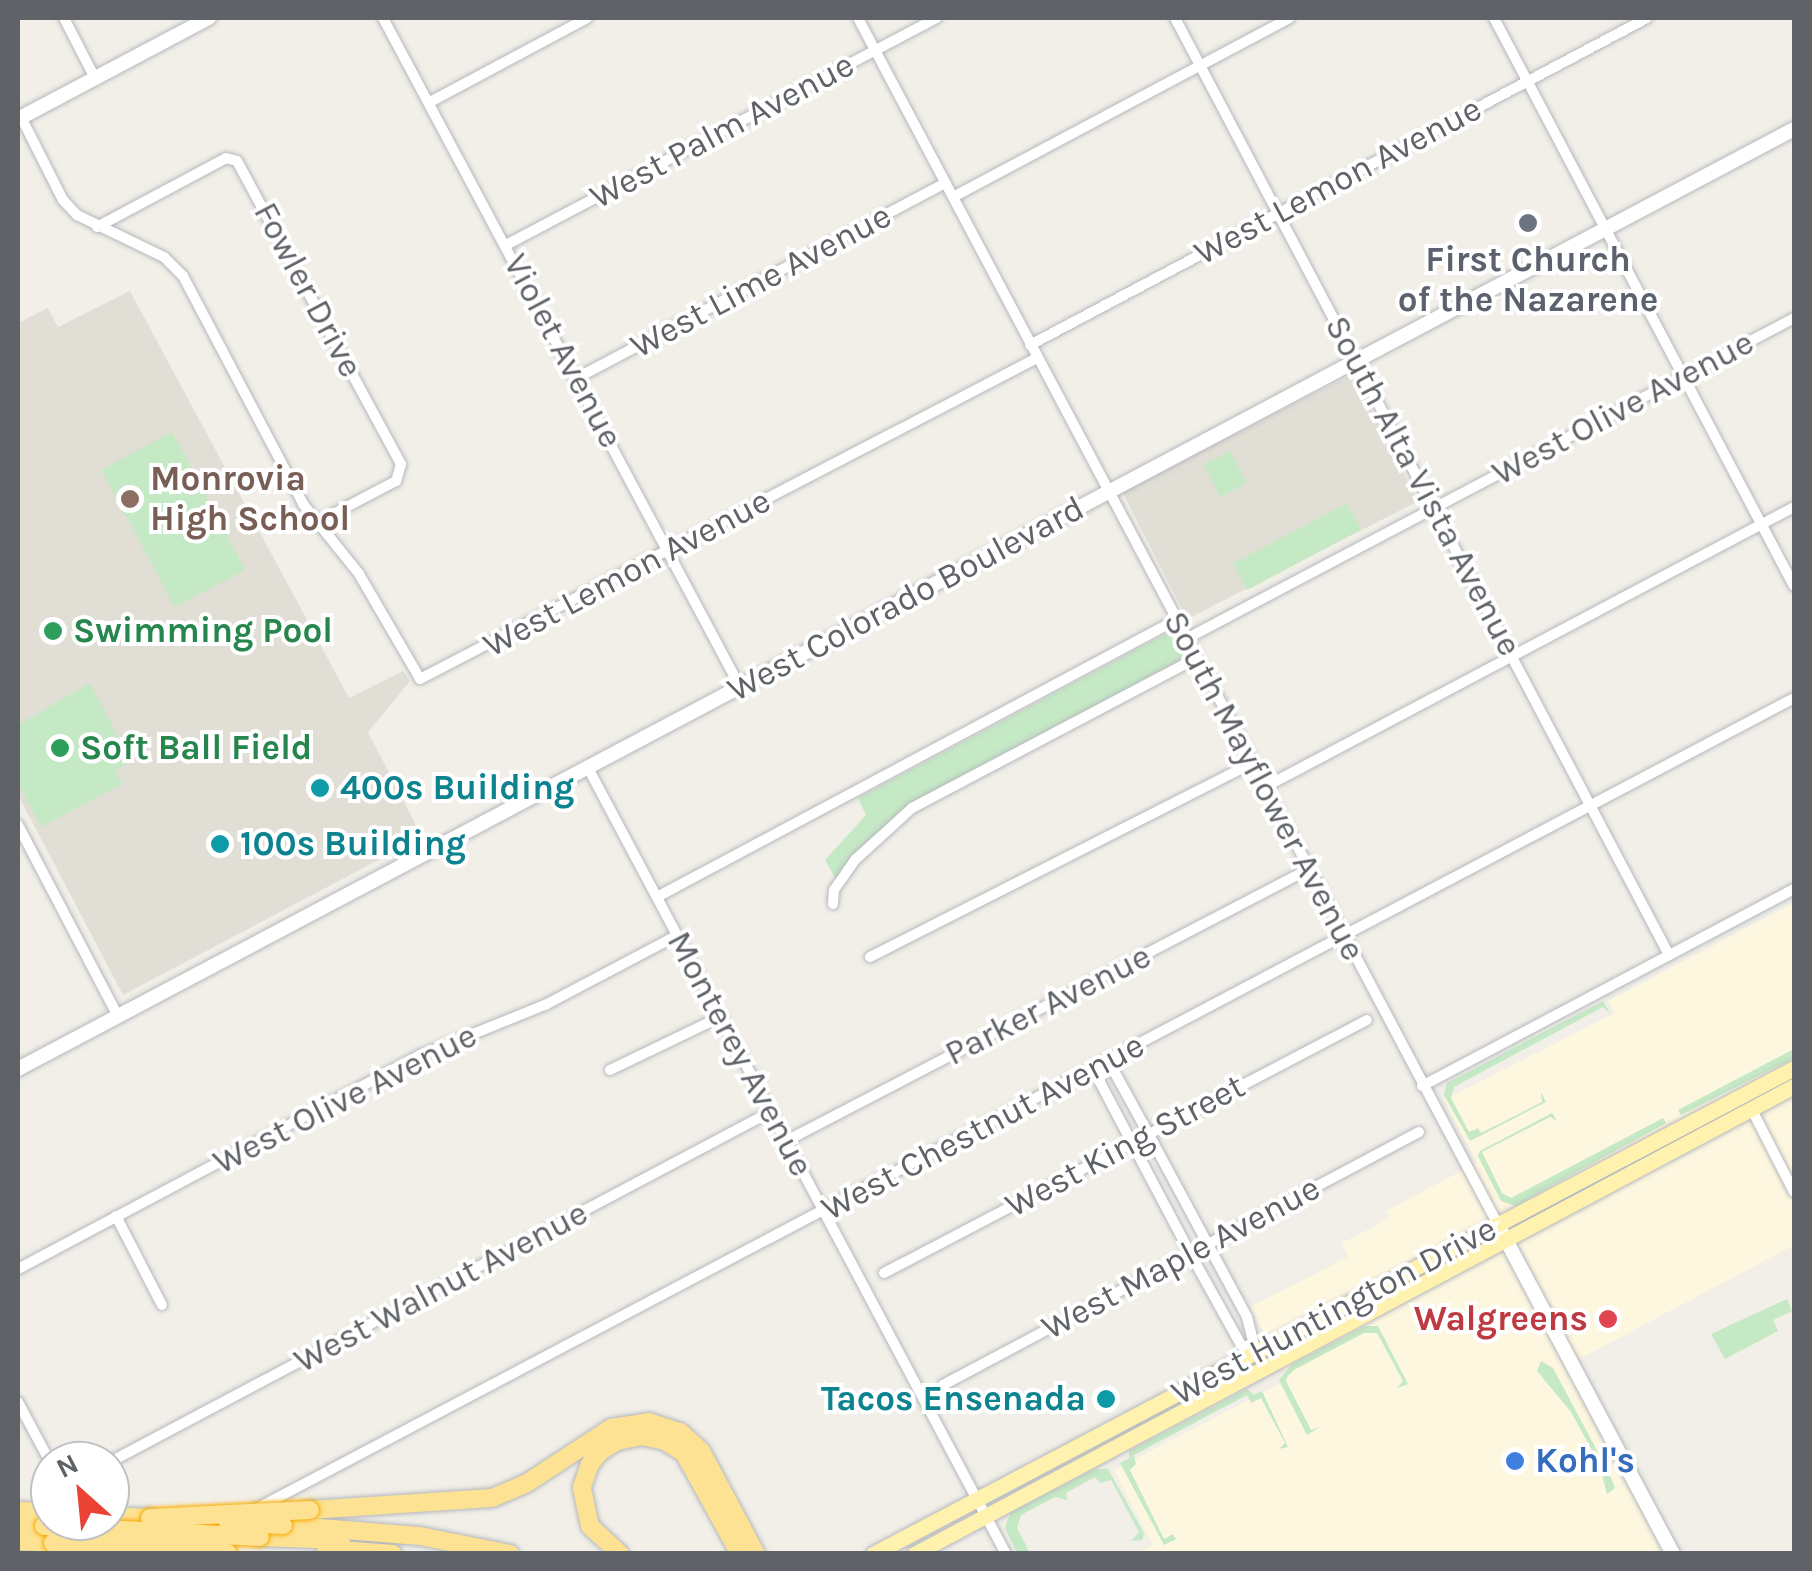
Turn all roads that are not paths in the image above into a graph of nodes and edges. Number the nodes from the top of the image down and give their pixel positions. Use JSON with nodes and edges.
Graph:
{"nodes":[{"id":1,"x":64,"y":18,"type":"edge"},
{"id":2,"x":209,"y":18,"type":"edge"},
{"id":3,"x":383,"y":18,"type":"edge"},
{"id":4,"x":587,"y":18,"type":"edge"},
{"id":5,"x":858,"y":18,"type":"edge"},
{"id":6,"x":937,"y":18,"type":"edge"},
{"id":7,"x":1176,"y":18,"type":"edge"},
{"id":8,"x":1289,"y":18,"type":"edge"},
{"id":9,"x":1494,"y":18,"type":"edge"},
{"id":10,"x":1647,"y":18,"type":"edge"},
{"id":11,"x":876,"y":50,"type":"junction"},
{"id":12,"x":1199,"y":65,"type":"junction"},
{"id":13,"x":95,"y":78,"type":"junction"},
{"id":14,"x":1527,"y":80,"type":"junction"},
{"id":15,"x":430,"y":102,"type":"junction"},
{"id":16,"x":19,"y":118,"type":"edge"},
{"id":17,"x":1794,"y":129,"type":"edge"},
{"id":18,"x":946,"y":183,"type":"junction"},
{"id":19,"x":953,"y":197,"type":"junction"},
{"id":20,"x":1277,"y":213,"type":"junction"},
{"id":21,"x":97,"y":226,"type":"junction"},
{"id":22,"x":1605,"y":228,"type":"junction"},
{"id":23,"x":506,"y":245,"type":"junction"},
{"id":24,"x":1794,"y":318,"type":"edge"},
{"id":25,"x":1030,"y":345,"type":"junction"},
{"id":26,"x":1037,"y":358,"type":"junction"},
{"id":27,"x":1356,"y":361,"type":"junction"},
{"id":28,"x":1684,"y":376,"type":"junction"},
{"id":29,"x":577,"y":378,"type":"junction"},
{"id":30,"x":1108,"y":492,"type":"junction"},
{"id":31,"x":1794,"y":506,"type":"edge"},
{"id":32,"x":1434,"y":508,"type":"junction"},
{"id":33,"x":316,"y":523,"type":"junction"},
{"id":34,"x":1762,"y":524,"type":"junction"},
{"id":35,"x":668,"y":550,"type":"junction"},
{"id":36,"x":1794,"y":586,"type":"edge"},
{"id":37,"x":1176,"y":620,"type":"junction"},
{"id":38,"x":1186,"y":639,"type":"junction"},
{"id":39,"x":1512,"y":656,"type":"junction"},
{"id":40,"x":1196,"y":658,"type":"junction"},
{"id":41,"x":740,"y":687,"type":"junction"},
{"id":42,"x":1794,"y":698,"type":"edge"},
{"id":43,"x":1252,"y":764,"type":"junction"},
{"id":44,"x":588,"y":766,"type":"junction"},
{"id":45,"x":1264,"y":787,"type":"junction"},
{"id":46,"x":1592,"y":806,"type":"junction"},
{"id":47,"x":18,"y":825,"type":"edge"},
{"id":48,"x":1308,"y":869,"type":"junction"},
{"id":49,"x":1794,"y":889,"type":"edge"},
{"id":50,"x":657,"y":897,"type":"junction"},
{"id":51,"x":834,"y":904,"type":"dead end"},
{"id":52,"x":676,"y":936,"type":"junction"},
{"id":53,"x":1344,"y":937,"type":"junction"},
{"id":54,"x":870,"y":956,"type":"dead end"},
{"id":55,"x":1670,"y":956,"type":"junction"},
{"id":56,"x":118,"y":1016,"type":"junction"},
{"id":57,"x":722,"y":1016,"type":"junction"},
{"id":58,"x":1367,"y":1020,"type":"dead end"},
{"id":59,"x":1100,"y":1065,"type":"junction"},
{"id":60,"x":1794,"y":1068,"type":"edge"},
{"id":61,"x":18,"y":1069,"type":"edge"},
{"id":62,"x":610,"y":1070,"type":"dead end"},
{"id":63,"x":1422,"y":1086,"type":"junction"},
{"id":64,"x":1794,"y":1086,"type":"edge"},
{"id":65,"x":1751,"y":1108,"type":"junction"},
{"id":66,"x":772,"y":1112,"type":"junction"},
{"id":67,"x":1704,"y":1115,"type":"junction"},
{"id":68,"x":1148,"y":1132,"type":"junction"},
{"id":69,"x":1419,"y":1132,"type":"dead end"},
{"id":70,"x":788,"y":1140,"type":"junction"},
{"id":71,"x":1131,"y":1141,"type":"junction"},
{"id":72,"x":1658,"y":1158,"type":"junction"},
{"id":73,"x":1794,"y":1192,"type":"edge"},
{"id":74,"x":824,"y":1210,"type":"junction"},
{"id":75,"x":116,"y":1216,"type":"junction"},
{"id":76,"x":1497,"y":1223,"type":"junction"},
{"id":77,"x":1505,"y":1240,"type":"junction"},
{"id":78,"x":1207,"y":1244,"type":"junction"},
{"id":79,"x":1190,"y":1253,"type":"junction"},
{"id":80,"x":18,"y":1269,"type":"edge"},
{"id":81,"x":884,"y":1273,"type":"dead end"},
{"id":82,"x":162,"y":1305,"type":"dead end"},
{"id":83,"x":1256,"y":1354,"type":"junction"},
{"id":84,"x":1264,"y":1370,"type":"junction"},
{"id":85,"x":944,"y":1386,"type":"dead end"},
{"id":86,"x":18,"y":1402,"type":"edge"},
{"id":87,"x":39,"y":1441,"type":"edge"},
{"id":88,"x":130,"y":1451,"type":"edge"},
{"id":89,"x":976,"y":1500,"type":"junction"},
{"id":90,"x":987,"y":1515,"type":"junction"},
{"id":91,"x":130,"y":1517,"type":"edge"},
{"id":92,"x":150,"y":1518,"type":"junction"},
{"id":93,"x":130,"y":1536,"type":"edge"},
{"id":94,"x":130,"y":1536,"type":"edge"},
{"id":95,"x":241,"y":1547,"type":"edge"},
{"id":96,"x":170,"y":1554,"type":"edge"},
{"id":97,"x":393,"y":1554,"type":"edge"},
{"id":98,"x":456,"y":1554,"type":"edge"},
{"id":99,"x":510,"y":1554,"type":"edge"},
{"id":100,"x":620,"y":1554,"type":"edge"},
{"id":101,"x":740,"y":1554,"type":"edge"},
{"id":102,"x":756,"y":1554,"type":"edge"},
{"id":103,"x":873,"y":1554,"type":"edge"},
{"id":104,"x":914,"y":1554,"type":"edge"},
{"id":105,"x":1006,"y":1554,"type":"edge"},
{"id":106,"x":1673,"y":1554,"type":"edge"}],
"edges":[{"from":1,"to":13,"type":"street"},
{"from":2,"to":13,"type":"street"},
{"from":3,"to":15,"type":"street","name":"Violet Avenue"},
{"from":4,"to":15,"type":"street"},
{"from":5,"to":11,"type":"street","name":"South Mayflower Avenue"},
{"from":6,"to":11,"type":"street","name":"West Palm Avenue"},
{"from":7,"to":12,"type":"street","name":"South Alta Vista Avenue"},
{"from":8,"to":12,"type":"street"},
{"from":9,"to":14,"type":"street"},
{"from":10,"to":14,"type":"street","name":"West Lemon Avenue"},
{"from":11,"to":18,"type":"street","name":"South Mayflower Avenue"},
{"from":11,"to":23,"type":"street","name":"West Palm Avenue"},
{"from":12,"to":19,"type":"street"},
{"from":12,"to":20,"type":"street","name":"South Alta Vista Avenue"},
{"from":13,"to":16,"type":"street"},
{"from":14,"to":20,"type":"street","name":"West Lemon Avenue"},
{"from":14,"to":22,"type":"street"},
{"from":15,"to":23,"type":"street","name":"Violet Avenue"},
{"from":16,"to":21,"type":"street"},
{"from":17,"to":22,"type":"street","name":"West Colorado Boulevard"},
{"from":18,"to":19,"type":"street","name":"South Mayflower Avenue"},
{"from":18,"to":29,"type":"street","name":"West Lime Avenue"},
{"from":19,"to":25,"type":"street","name":"South Mayflower Avenue"},
{"from":20,"to":25,"type":"street","name":"West Lemon Avenue"},
{"from":20,"to":27,"type":"street","name":"South Alta Vista Avenue"},
{"from":21,"to":33,"type":"street"},
{"from":21,"to":33,"type":"street","name":"Fowler Drive"},
{"from":22,"to":27,"type":"street","name":"West Colorado Boulevard"},
{"from":22,"to":28,"type":"street"},
{"from":23,"to":29,"type":"street","name":"Violet Avenue"},
{"from":24,"to":28,"type":"street","name":"West Olive Avenue"},
{"from":25,"to":26,"type":"street","name":"South Mayflower Avenue"},
{"from":26,"to":30,"type":"street","name":"South Mayflower Avenue"},
{"from":26,"to":35,"type":"street","name":"West Lemon Avenue"},
{"from":27,"to":30,"type":"street","name":"West Colorado Boulevard"},
{"from":27,"to":32,"type":"street","name":"South Alta Vista Avenue"},
{"from":28,"to":32,"type":"street","name":"West Olive Avenue"},
{"from":28,"to":34,"type":"street"},
{"from":29,"to":35,"type":"street","name":"Violet Avenue"},
{"from":30,"to":37,"type":"street","name":"South Mayflower Avenue"},
{"from":30,"to":41,"type":"street","name":"West Colorado Boulevard"},
{"from":31,"to":34,"type":"street"},
{"from":32,"to":38,"type":"street","name":"West Olive Avenue"},
{"from":32,"to":39,"type":"street","name":"South Alta Vista Avenue"},
{"from":33,"to":35,"type":"street","name":"West Lemon Avenue"},
{"from":34,"to":36,"type":"street"},
{"from":34,"to":39,"type":"street"},
{"from":35,"to":41,"type":"street","name":"Violet Avenue"},
{"from":37,"to":38,"type":"street","name":"South Mayflower Avenue"},
{"from":37,"to":50,"type":"street"},
{"from":38,"to":40,"type":"street","name":"South Mayflower Avenue"},
{"from":39,"to":45,"type":"street"},
{"from":39,"to":46,"type":"street","name":"South Alta Vista Avenue"},
{"from":40,"to":43,"type":"street","name":"South Mayflower Avenue"},
{"from":40,"to":51,"type":"street"},
{"from":41,"to":44,"type":"street","name":"West Colorado Boulevard"},
{"from":42,"to":46,"type":"street","name":"West Chestnut Avenue"},
{"from":43,"to":45,"type":"street","name":"South Mayflower Avenue"},
{"from":43,"to":54,"type":"street"},
{"from":44,"to":50,"type":"street","name":"Monterey Avenue"},
{"from":44,"to":56,"type":"street","name":"West Colorado Boulevard"},
{"from":45,"to":48,"type":"street","name":"South Mayflower Avenue"},
{"from":46,"to":53,"type":"street","name":"West Chestnut Avenue"},
{"from":46,"to":55,"type":"street","name":"South Alta Vista Avenue"},
{"from":47,"to":56,"type":"street"},
{"from":48,"to":53,"type":"street","name":"South Mayflower Avenue"},
{"from":48,"to":70,"type":"street","name":"Parker Avenue"},
{"from":49,"to":55,"type":"street"},
{"from":50,"to":52,"type":"street","name":"Monterey Avenue"},
{"from":52,"to":57,"type":"street","name":"Monterey Avenue"},
{"from":52,"to":75,"type":"street","name":"West Olive Avenue"},
{"from":53,"to":59,"type":"street","name":"West Chestnut Avenue"},
{"from":53,"to":63,"type":"street","name":"South Mayflower Avenue"},
{"from":55,"to":63,"type":"street"},
{"from":56,"to":61,"type":"street","name":"West Colorado Boulevard"},
{"from":57,"to":62,"type":"street"},
{"from":57,"to":66,"type":"street","name":"Monterey Avenue"},
{"from":58,"to":68,"type":"street","name":"West King Street"},
{"from":59,"to":68,"type":"street"},
{"from":59,"to":71,"type":"street"},
{"from":59,"to":74,"type":"street","name":"West Chestnut Avenue"},
{"from":60,"to":65,"type":"main road"},
{"from":60,"to":67,"type":"main road","name":"West Huntington Drive"},
{"from":63,"to":76,"type":"street","name":"South Mayflower Avenue"},
{"from":64,"to":65,"type":"main road","name":"West Huntington Drive"},
{"from":65,"to":72,"type":"main road","name":"West Huntington Drive"},
{"from":65,"to":73,"type":"street"},
{"from":66,"to":70,"type":"street","name":"Monterey Avenue"},
{"from":66,"to":88,"type":"street","name":"West Walnut Avenue"},
{"from":67,"to":72,"type":"main road"},
{"from":67,"to":76,"type":"main road","name":"West Huntington Drive"},
{"from":68,"to":71,"type":"street","name":"West King Street"},
{"from":68,"to":78,"type":"street"},
{"from":69,"to":78,"type":"street","name":"West Maple Avenue"},
{"from":70,"to":74,"type":"street","name":"Monterey Avenue"},
{"from":71,"to":79,"type":"street"},
{"from":71,"to":81,"type":"street","name":"West King Street"},
{"from":72,"to":77,"type":"main road","name":"West Huntington Drive"},
{"from":74,"to":89,"type":"street","name":"Monterey Avenue"},
{"from":74,"to":96,"type":"street","name":"West Chestnut Avenue"},
{"from":75,"to":80,"type":"street","name":"West Olive Avenue"},
{"from":75,"to":82,"type":"street"},
{"from":76,"to":77,"type":"street","name":"South Mayflower Avenue"},
{"from":76,"to":83,"type":"main road","name":"West Huntington Drive"},
{"from":77,"to":84,"type":"main road","name":"West Huntington Drive"},
{"from":77,"to":106,"type":"street","name":"South Mayflower Avenue"},
{"from":78,"to":79,"type":"street","name":"West Maple Avenue"},
{"from":78,"to":83,"type":"street"},
{"from":79,"to":83,"type":"street"},
{"from":79,"to":85,"type":"street","name":"West Maple Avenue"},
{"from":83,"to":84,"type":"street"},
{"from":83,"to":89,"type":"main road","name":"West Huntington Drive"},
{"from":84,"to":90,"type":"main road","name":"West Huntington Drive"},
{"from":86,"to":87,"type":"street"},
{"from":89,"to":90,"type":"street","name":"Monterey Avenue"},
{"from":89,"to":103,"type":"main road","name":"West Huntington Drive"},
{"from":90,"to":104,"type":"main road","name":"West Huntington Drive"},
{"from":90,"to":105,"type":"street","name":"Monterey Avenue"},
{"from":91,"to":92,"type":"highway"},
{"from":92,"to":99,"type":"highway","bridge":true},
{"from":92,"to":102,"type":"highway","bridge":true},
{"from":93,"to":95,"type":"highway","bridge":true},
{"from":94,"to":95,"type":"highway","bridge":true},
{"from":95,"to":97,"type":"highway"},
{"from":95,"to":98,"type":"highway"},
{"from":100,"to":101,"type":"highway"}]}
